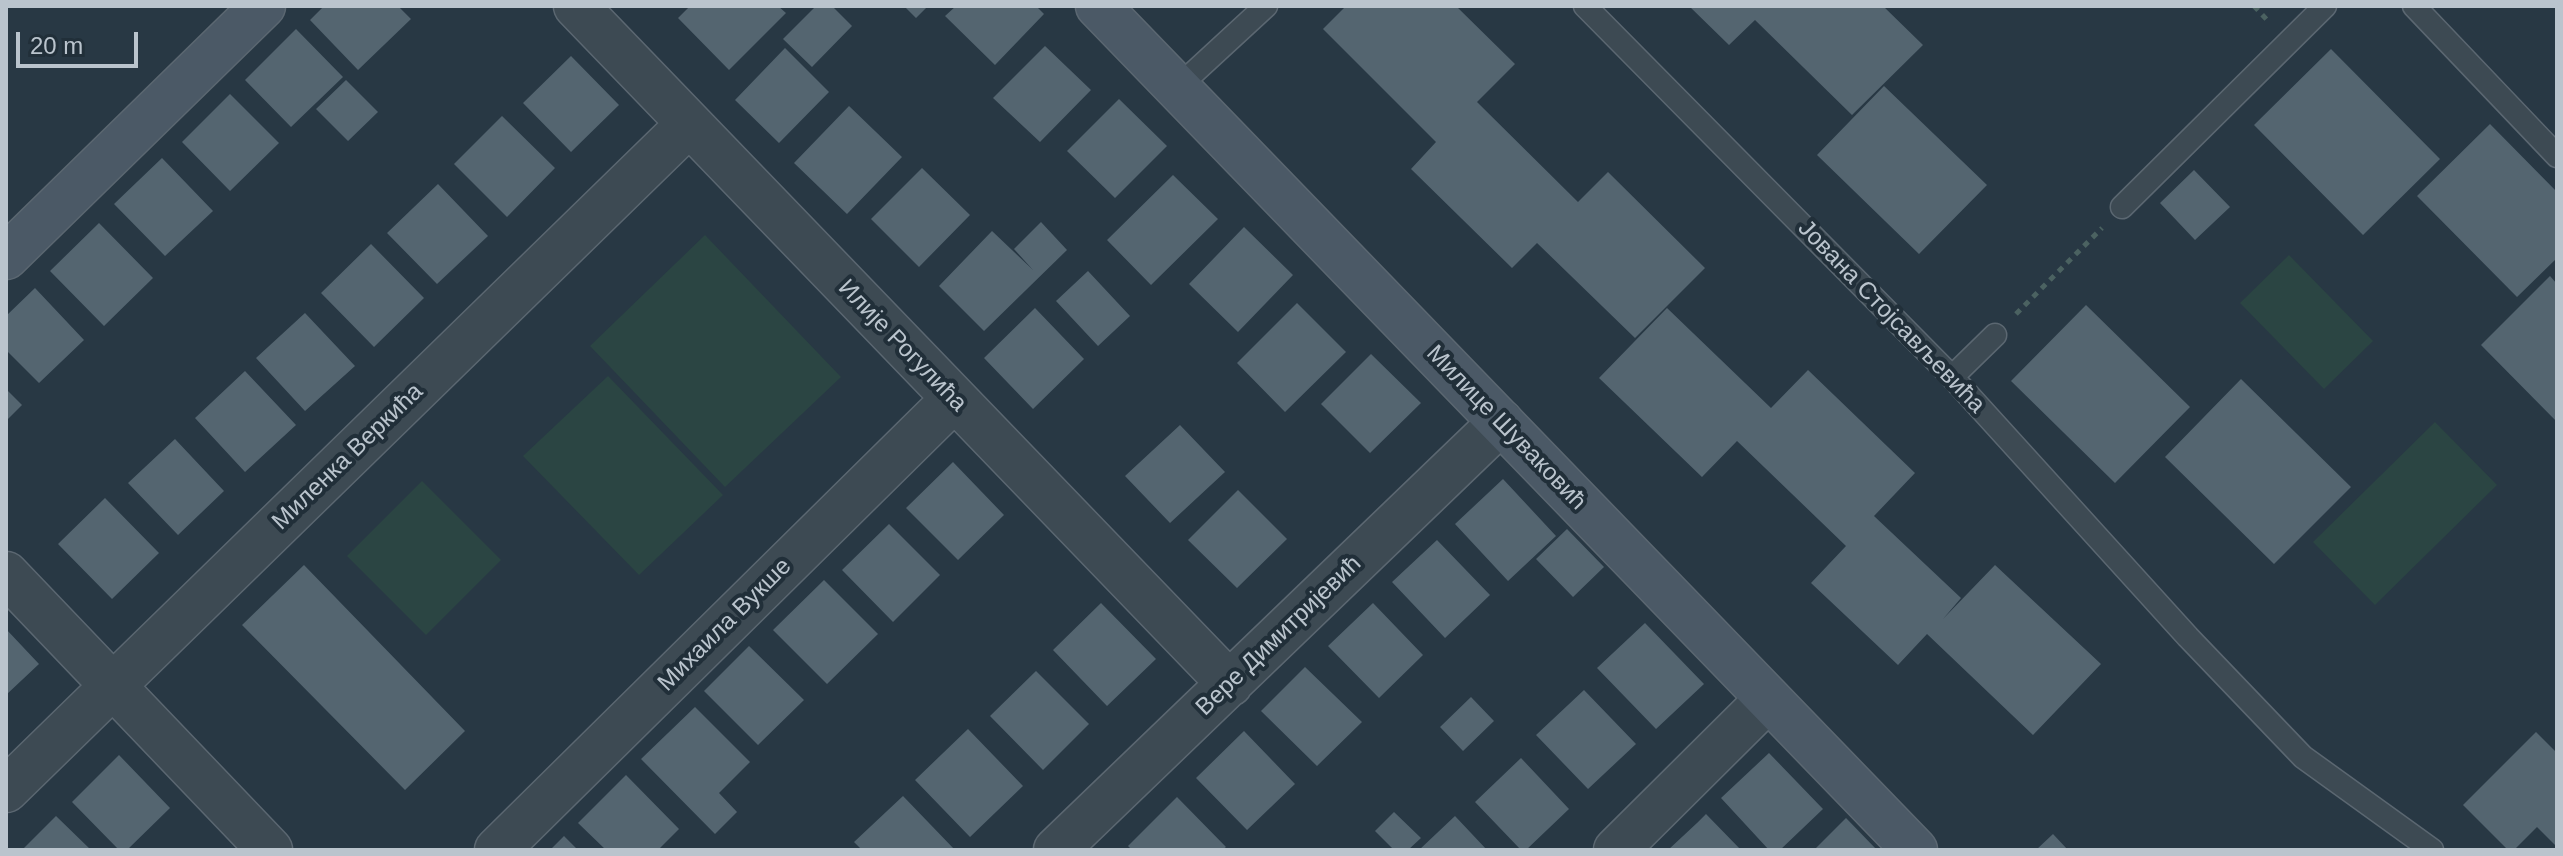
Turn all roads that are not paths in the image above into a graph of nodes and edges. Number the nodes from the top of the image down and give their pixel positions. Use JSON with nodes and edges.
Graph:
{"nodes":[{"id":1,"x":263,"y":6,"type":"edge"},
{"id":2,"x":576,"y":6,"type":"edge"},
{"id":3,"x":1098,"y":6,"type":"edge"},
{"id":4,"x":1266,"y":6,"type":"edge"},
{"id":5,"x":1585,"y":6,"type":"edge"},
{"id":6,"x":2325,"y":6,"type":"edge"},
{"id":7,"x":2414,"y":6,"type":"edge"},
{"id":8,"x":1177,"y":88,"type":"junction"},
{"id":9,"x":689,"y":124,"type":"junction"},
{"id":10,"x":2557,"y":156,"type":"edge"},
{"id":11,"x":2122,"y":207,"type":"road end"},
{"id":12,"x":6,"y":257,"type":"edge"},
{"id":13,"x":1995,"y":335,"type":"road end"},
{"id":14,"x":1952,"y":377,"type":"junction"},
{"id":15,"x":953,"y":400,"type":"junction"},
{"id":16,"x":1501,"y":422,"type":"junction"},
{"id":17,"x":6,"y":574,"type":"edge"},
{"id":18,"x":1230,"y":684,"type":"junction"},
{"id":19,"x":112,"y":687,"type":"junction"},
{"id":20,"x":1767,"y":700,"type":"junction"},
{"id":21,"x":6,"y":790,"type":"edge"},
{"id":22,"x":270,"y":850,"type":"edge"},
{"id":23,"x":497,"y":850,"type":"edge"},
{"id":24,"x":1056,"y":850,"type":"edge"},
{"id":25,"x":1616,"y":850,"type":"edge"},
{"id":26,"x":1915,"y":850,"type":"edge"},
{"id":27,"x":2432,"y":850,"type":"edge"}],
"edges":[{"from":1,"to":12,"type":"street"},
{"from":2,"to":9,"type":"street","name":"Илије Рогулића"},
{"from":3,"to":8,"type":"street","name":"Милице Шуваковић"},
{"from":4,"to":8,"type":"lane"},
{"from":5,"to":14,"type":"lane","name":"Јована Стојсављевића"},
{"from":6,"to":11,"type":"lane"},
{"from":7,"to":10,"type":"lane"},
{"from":8,"to":16,"type":"street","name":"Милице Шуваковић"},
{"from":9,"to":15,"type":"street","name":"Илије Рогулића"},
{"from":9,"to":19,"type":"street","name":"Миленка Веркића"},
{"from":13,"to":14,"type":"lane"},
{"from":14,"to":27,"type":"lane","name":"Јована Стојсављевића"},
{"from":15,"to":18,"type":"street","name":"Илије Рогулића"},
{"from":15,"to":23,"type":"street","name":"Михаила Вукше"},
{"from":16,"to":18,"type":"street","name":"Вере Димитријевић"},
{"from":16,"to":20,"type":"street","name":"Милице Шуваковић"},
{"from":17,"to":19,"type":"street"},
{"from":18,"to":24,"type":"street","name":"Вере Димитријевић"},
{"from":19,"to":21,"type":"street","name":"Миленка Веркића"},
{"from":19,"to":22,"type":"street"},
{"from":20,"to":25,"type":"street"},
{"from":20,"to":26,"type":"street","name":"Милице Шуваковић"}]}
